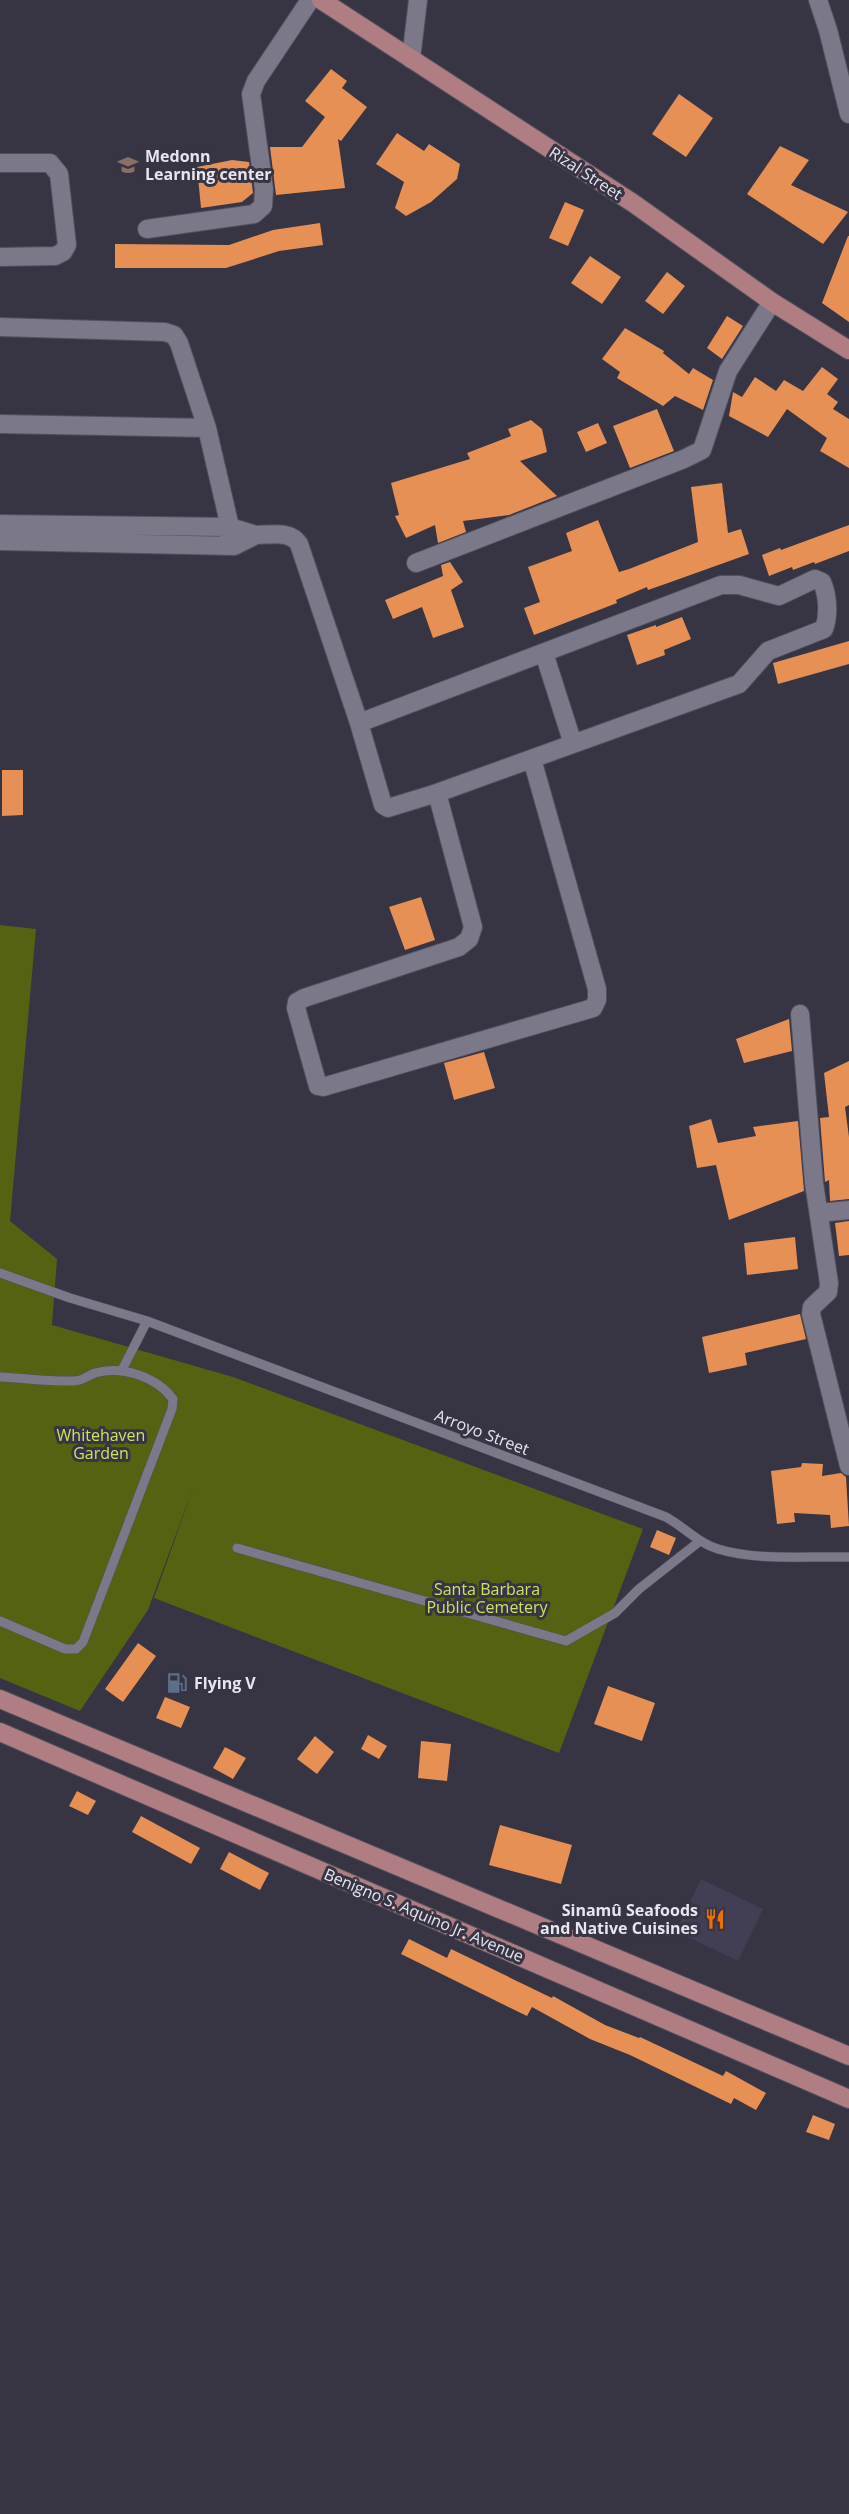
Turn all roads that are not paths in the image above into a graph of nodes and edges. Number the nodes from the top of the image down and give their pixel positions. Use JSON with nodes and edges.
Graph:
{"nodes":[{"id":1,"x":310,"y":0,"type":"edge"},
{"id":2,"x":321,"y":0,"type":"edge"},
{"id":3,"x":418,"y":0,"type":"edge"},
{"id":4,"x":818,"y":0,"type":"edge"},
{"id":5,"x":411,"y":58,"type":"junction"},
{"id":6,"x":849,"y":114,"type":"edge"},
{"id":7,"x":0,"y":163,"type":"edge"},
{"id":8,"x":147,"y":229,"type":"dead end"},
{"id":9,"x":0,"y":257,"type":"edge"},
{"id":10,"x":772,"y":302,"type":"junction"},
{"id":11,"x":0,"y":327,"type":"edge"},
{"id":12,"x":847,"y":344,"type":"edge"},
{"id":13,"x":0,"y":424,"type":"edge"},
{"id":14,"x":207,"y":428,"type":"junction"},
{"id":15,"x":0,"y":524,"type":"edge"},
{"id":16,"x":229,"y":536,"type":"junction"},
{"id":17,"x":0,"y":541,"type":"edge"},
{"id":18,"x":416,"y":563,"type":"dead end"},
{"id":19,"x":544,"y":653,"type":"junction"},
{"id":20,"x":360,"y":723,"type":"junction"},
{"id":21,"x":573,"y":744,"type":"junction"},
{"id":22,"x":532,"y":759,"type":"junction"},
{"id":23,"x":437,"y":793,"type":"junction"},
{"id":24,"x":800,"y":1014,"type":"dead end"},
{"id":25,"x":849,"y":1210,"type":"edge"},
{"id":26,"x":819,"y":1214,"type":"junction"},
{"id":27,"x":0,"y":1273,"type":"edge"},
{"id":28,"x":147,"y":1322,"type":"junction"},
{"id":29,"x":122,"y":1370,"type":"junction"},
{"id":30,"x":0,"y":1377,"type":"edge"},
{"id":31,"x":849,"y":1466,"type":"edge"},
{"id":32,"x":700,"y":1541,"type":"junction"},
{"id":33,"x":237,"y":1548,"type":"dead end"},
{"id":34,"x":849,"y":1557,"type":"edge"},
{"id":35,"x":0,"y":1622,"type":"edge"},
{"id":36,"x":0,"y":1699,"type":"edge"},
{"id":37,"x":0,"y":1732,"type":"edge"},
{"id":38,"x":849,"y":2056,"type":"edge"},
{"id":39,"x":849,"y":2099,"type":"edge"}],
"edges":[{"from":1,"to":8,"type":"street"},
{"from":2,"to":5,"type":"main road","name":"Rizal Street"},
{"from":3,"to":5,"type":"street"},
{"from":4,"to":6,"type":"street"},
{"from":5,"to":10,"type":"main road","name":"Rizal Street"},
{"from":7,"to":9,"type":"street"},
{"from":10,"to":12,"type":"main road","name":"Rizal Street"},
{"from":10,"to":18,"type":"street"},
{"from":11,"to":14,"type":"street"},
{"from":13,"to":14,"type":"street"},
{"from":14,"to":16,"type":"street"},
{"from":15,"to":16,"type":"street"},
{"from":16,"to":17,"type":"street"},
{"from":16,"to":20,"type":"street"},
{"from":19,"to":20,"type":"street"},
{"from":19,"to":21,"type":"street"},
{"from":19,"to":21,"type":"street"},
{"from":20,"to":23,"type":"street"},
{"from":21,"to":22,"type":"street"},
{"from":22,"to":23,"type":"street"},
{"from":22,"to":23,"type":"street"},
{"from":24,"to":26,"type":"street"},
{"from":25,"to":26,"type":"street"},
{"from":26,"to":31,"type":"street"},
{"from":27,"to":28,"type":"lane","name":"Arroyo Street"},
{"from":28,"to":29,"type":"lane"},
{"from":28,"to":32,"type":"lane","name":"Arroyo Street"},
{"from":29,"to":30,"type":"lane"},
{"from":29,"to":35,"type":"lane"},
{"from":32,"to":33,"type":"lane"},
{"from":32,"to":34,"type":"lane","name":"Arroyo Street"},
{"from":36,"to":38,"type":"main road"},
{"from":37,"to":39,"type":"main road","name":"Benigno S. Aquino Jr. Avenue"}]}
